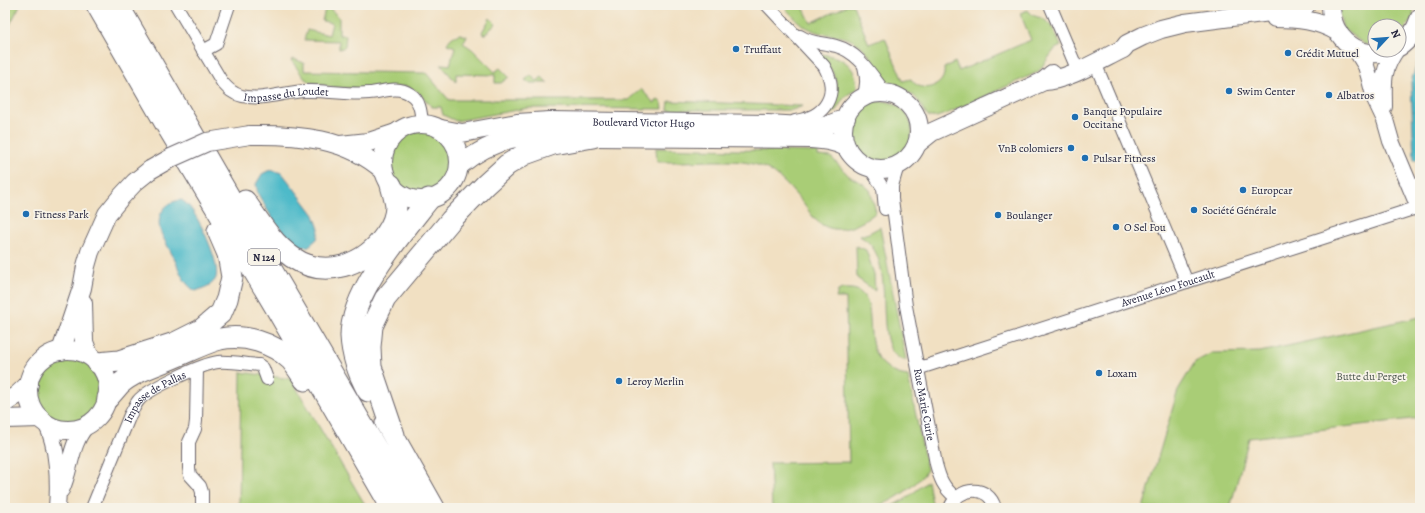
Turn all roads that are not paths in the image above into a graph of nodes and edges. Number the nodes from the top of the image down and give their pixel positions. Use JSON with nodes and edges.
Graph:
{"nodes":[{"id":1,"x":96,"y":5,"type":"edge"},
{"id":2,"x":118,"y":5,"type":"edge"},
{"id":3,"x":176,"y":5,"type":"edge"},
{"id":4,"x":229,"y":5,"type":"edge"},
{"id":5,"x":767,"y":5,"type":"edge"},
{"id":6,"x":1050,"y":5,"type":"edge"},
{"id":7,"x":1306,"y":5,"type":"edge"},
{"id":8,"x":1331,"y":5,"type":"edge"},
{"id":9,"x":1420,"y":17,"type":"edge"},
{"id":10,"x":1224,"y":18,"type":"junction"},
{"id":11,"x":792,"y":30,"type":"junction"},
{"id":12,"x":1338,"y":32,"type":"junction"},
{"id":13,"x":1407,"y":41,"type":"edge"},
{"id":14,"x":1127,"y":44,"type":"junction"},
{"id":15,"x":1355,"y":48,"type":"junction"},
{"id":16,"x":203,"y":51,"type":"junction"},
{"id":17,"x":1367,"y":52,"type":"edge"},
{"id":18,"x":148,"y":57,"type":"junction"},
{"id":19,"x":1391,"y":58,"type":"edge"},
{"id":20,"x":1095,"y":63,"type":"junction"},
{"id":21,"x":1075,"y":64,"type":"junction"},
{"id":22,"x":864,"y":66,"type":"junction"},
{"id":23,"x":1044,"y":81,"type":"junction"},
{"id":24,"x":886,"y":94,"type":"junction"},
{"id":25,"x":863,"y":98,"type":"junction"},
{"id":26,"x":846,"y":118,"type":"junction"},
{"id":27,"x":917,"y":120,"type":"junction"},
{"id":28,"x":1385,"y":120,"type":"junction"},
{"id":29,"x":422,"y":123,"type":"junction"},
{"id":30,"x":952,"y":123,"type":"junction"},
{"id":31,"x":768,"y":124,"type":"junction"},
{"id":32,"x":167,"y":126,"type":"junction"},
{"id":33,"x":441,"y":129,"type":"junction"},
{"id":34,"x":396,"y":133,"type":"junction"},
{"id":35,"x":593,"y":137,"type":"junction"},
{"id":36,"x":917,"y":144,"type":"junction"},
{"id":37,"x":340,"y":145,"type":"junction"},
{"id":38,"x":846,"y":147,"type":"junction"},
{"id":39,"x":898,"y":165,"type":"junction"},
{"id":40,"x":459,"y":166,"type":"junction"},
{"id":41,"x":870,"y":168,"type":"junction"},
{"id":42,"x":387,"y":178,"type":"junction"},
{"id":43,"x":429,"y":199,"type":"junction"},
{"id":44,"x":1419,"y":209,"type":"edge"},
{"id":45,"x":1187,"y":282,"type":"junction"},
{"id":46,"x":82,"y":288,"type":"junction"},
{"id":47,"x":906,"y":306,"type":"junction"},
{"id":48,"x":61,"y":351,"type":"junction"},
{"id":49,"x":93,"y":359,"type":"junction"},
{"id":50,"x":918,"y":364,"type":"junction"},
{"id":51,"x":197,"y":369,"type":"junction"},
{"id":52,"x":267,"y":379,"type":"dead end"},
{"id":53,"x":28,"y":384,"type":"junction"},
{"id":54,"x":108,"y":398,"type":"junction"},
{"id":55,"x":5,"y":403,"type":"edge"},
{"id":56,"x":5,"y":419,"type":"edge"},
{"id":57,"x":43,"y":420,"type":"junction"},
{"id":58,"x":86,"y":426,"type":"junction"},
{"id":59,"x":394,"y":435,"type":"junction"},
{"id":60,"x":366,"y":464,"type":"junction"},
{"id":61,"x":57,"y":502,"type":"edge"},
{"id":62,"x":952,"y":503,"type":"edge"},
{"id":63,"x":92,"y":508,"type":"edge"},
{"id":64,"x":202,"y":508,"type":"edge"},
{"id":65,"x":392,"y":508,"type":"edge"},
{"id":66,"x":411,"y":508,"type":"edge"},
{"id":67,"x":434,"y":508,"type":"edge"},
{"id":68,"x":995,"y":508,"type":"edge"}],
"edges":[{"from":1,"to":32,"type":"highway","number":"N 124"},
{"from":2,"to":18,"type":"highway","number":"N 124"},
{"from":3,"to":16,"type":"street","name":"Impasse du Loudet"},
{"from":4,"to":16,"type":"street"},
{"from":5,"to":11,"type":"street"},
{"from":6,"to":21,"type":"street"},
{"from":7,"to":10,"type":"main road"},
{"from":8,"to":12,"type":"main road"},
{"from":9,"to":13,"type":"main road"},
{"from":10,"to":12,"type":"main road"},
{"from":10,"to":14,"type":"main road"},
{"from":11,"to":22,"type":"street"},
{"from":11,"to":31,"type":"street"},
{"from":12,"to":15,"type":"main road"},
{"from":14,"to":20,"type":"main road"},
{"from":14,"to":21,"type":"main road"},
{"from":15,"to":17,"type":"main road"},
{"from":15,"to":28,"type":"street"},
{"from":16,"to":29,"type":"street","name":"Impasse du Loudet"},
{"from":18,"to":42,"type":"highway"},
{"from":18,"to":66,"type":"highway","number":"N 124"},
{"from":19,"to":28,"type":"street"},
{"from":20,"to":23,"type":"main road"},
{"from":20,"to":45,"type":"street"},
{"from":21,"to":23,"type":"main road"},
{"from":22,"to":24,"type":"street"},
{"from":22,"to":25,"type":"street"},
{"from":23,"to":30,"type":"main road"},
{"from":24,"to":25,"type":"main road"},
{"from":24,"to":27,"type":"main road"},
{"from":25,"to":26,"type":"main road"},
{"from":26,"to":31,"type":"main road","name":"Boulevard Victor Hugo"},
{"from":26,"to":38,"type":"main road"},
{"from":27,"to":30,"type":"main road"},
{"from":27,"to":36,"type":"main road"},
{"from":28,"to":44,"type":"street"},
{"from":29,"to":33,"type":"main road"},
{"from":29,"to":34,"type":"main road"},
{"from":30,"to":36,"type":"main road"},
{"from":31,"to":33,"type":"main road","name":"Boulevard Victor Hugo"},
{"from":32,"to":49,"type":"highway"},
{"from":32,"to":60,"type":"highway","number":"N 124"},
{"from":33,"to":40,"type":"main road"},
{"from":34,"to":37,"type":"main road"},
{"from":34,"to":42,"type":"main road"},
{"from":35,"to":38,"type":"main road","name":"Boulevard Victor Hugo"},
{"from":35,"to":40,"type":"main road","name":"Boulevard Victor Hugo"},
{"from":35,"to":59,"type":"highway"},
{"from":36,"to":39,"type":"main road"},
{"from":37,"to":42,"type":"main road"},
{"from":37,"to":46,"type":"main road","bridge":true},
{"from":38,"to":41,"type":"main road"},
{"from":39,"to":41,"type":"main road"},
{"from":39,"to":47,"type":"street","name":"Rue Marie Curie"},
{"from":40,"to":43,"type":"main road"},
{"from":41,"to":47,"type":"street","name":"Rue Marie Curie"},
{"from":42,"to":43,"type":"main road"},
{"from":43,"to":59,"type":"highway"},
{"from":44,"to":45,"type":"street","name":"Avenue Léon Foucault"},
{"from":45,"to":50,"type":"street","name":"Avenue Léon Foucault"},
{"from":46,"to":48,"type":"main road"},
{"from":46,"to":49,"type":"main road"},
{"from":47,"to":50,"type":"street","name":"Rue Marie Curie"},
{"from":48,"to":49,"type":"main road"},
{"from":48,"to":53,"type":"main road"},
{"from":49,"to":54,"type":"main road"},
{"from":50,"to":62,"type":"street","name":"Rue Marie Curie"},
{"from":51,"to":52,"type":"street","name":"Impasse de Pallas"},
{"from":51,"to":63,"type":"street","name":"Impasse de Pallas"},
{"from":51,"to":64,"type":"street"},
{"from":53,"to":55,"type":"main road"},
{"from":53,"to":57,"type":"main road"},
{"from":54,"to":58,"type":"main road"},
{"from":54,"to":60,"type":"highway"},
{"from":56,"to":57,"type":"main road"},
{"from":57,"to":58,"type":"main road"},
{"from":57,"to":61,"type":"street"},
{"from":58,"to":61,"type":"street"},
{"from":59,"to":67,"type":"highway"},
{"from":60,"to":65,"type":"highway","number":"N 124"},
{"from":62,"to":68,"type":"street","name":"Rue Marie Curie"}]}
